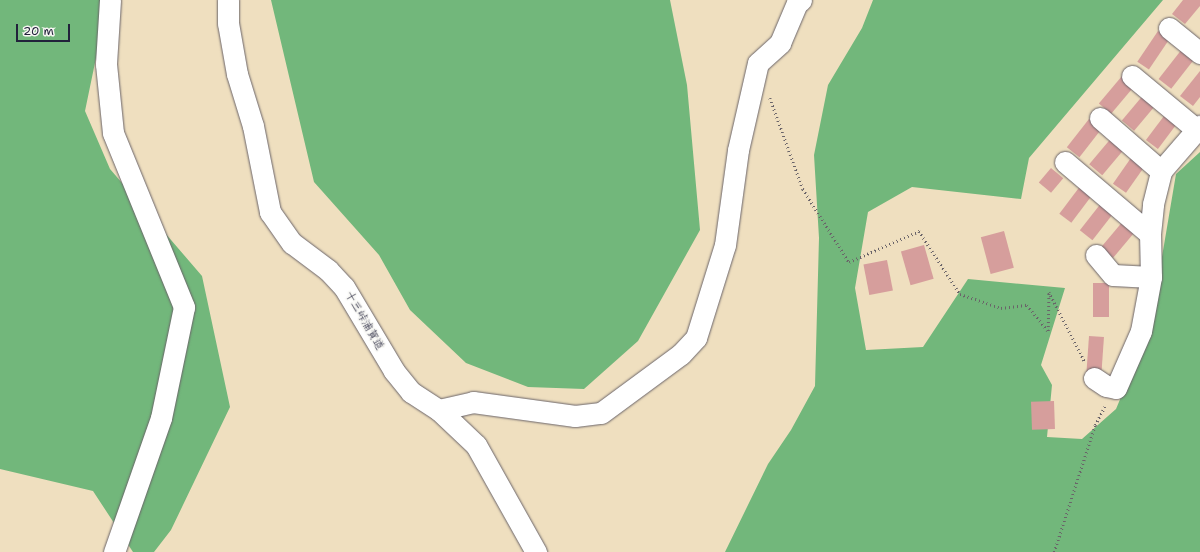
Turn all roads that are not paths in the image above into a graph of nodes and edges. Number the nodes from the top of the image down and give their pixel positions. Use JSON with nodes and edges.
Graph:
{"nodes":[{"id":1,"x":110,"y":0,"type":"edge"},
{"id":2,"x":228,"y":0,"type":"edge"},
{"id":3,"x":801,"y":0,"type":"edge"},
{"id":4,"x":1169,"y":28,"type":"dead end"},
{"id":5,"x":1200,"y":53,"type":"edge"},
{"id":6,"x":1132,"y":76,"type":"dead end"},
{"id":7,"x":1100,"y":118,"type":"dead end"},
{"id":8,"x":1198,"y":128,"type":"edge"},
{"id":9,"x":1065,"y":162,"type":"dead end"},
{"id":10,"x":1161,"y":171,"type":"junction"},
{"id":11,"x":1150,"y":234,"type":"junction"},
{"id":12,"x":1096,"y":255,"type":"dead end"},
{"id":13,"x":1151,"y":277,"type":"junction"},
{"id":14,"x":1094,"y":378,"type":"road end"},
{"id":15,"x":439,"y":410,"type":"junction"},
{"id":16,"x":114,"y":552,"type":"edge"},
{"id":17,"x":536,"y":552,"type":"edge"}],
"edges":[{"from":1,"to":16,"type":"street"},
{"from":2,"to":15,"type":"street","name":"十三峠浦賀道"},
{"from":3,"to":15,"type":"street"},
{"from":4,"to":5,"type":"street"},
{"from":6,"to":8,"type":"street"},
{"from":7,"to":10,"type":"street"},
{"from":8,"to":10,"type":"street"},
{"from":9,"to":11,"type":"street"},
{"from":10,"to":11,"type":"street"},
{"from":11,"to":13,"type":"street"},
{"from":12,"to":13,"type":"street"},
{"from":13,"to":14,"type":"street"},
{"from":15,"to":17,"type":"street","name":"十三峠浦賀道"}]}
